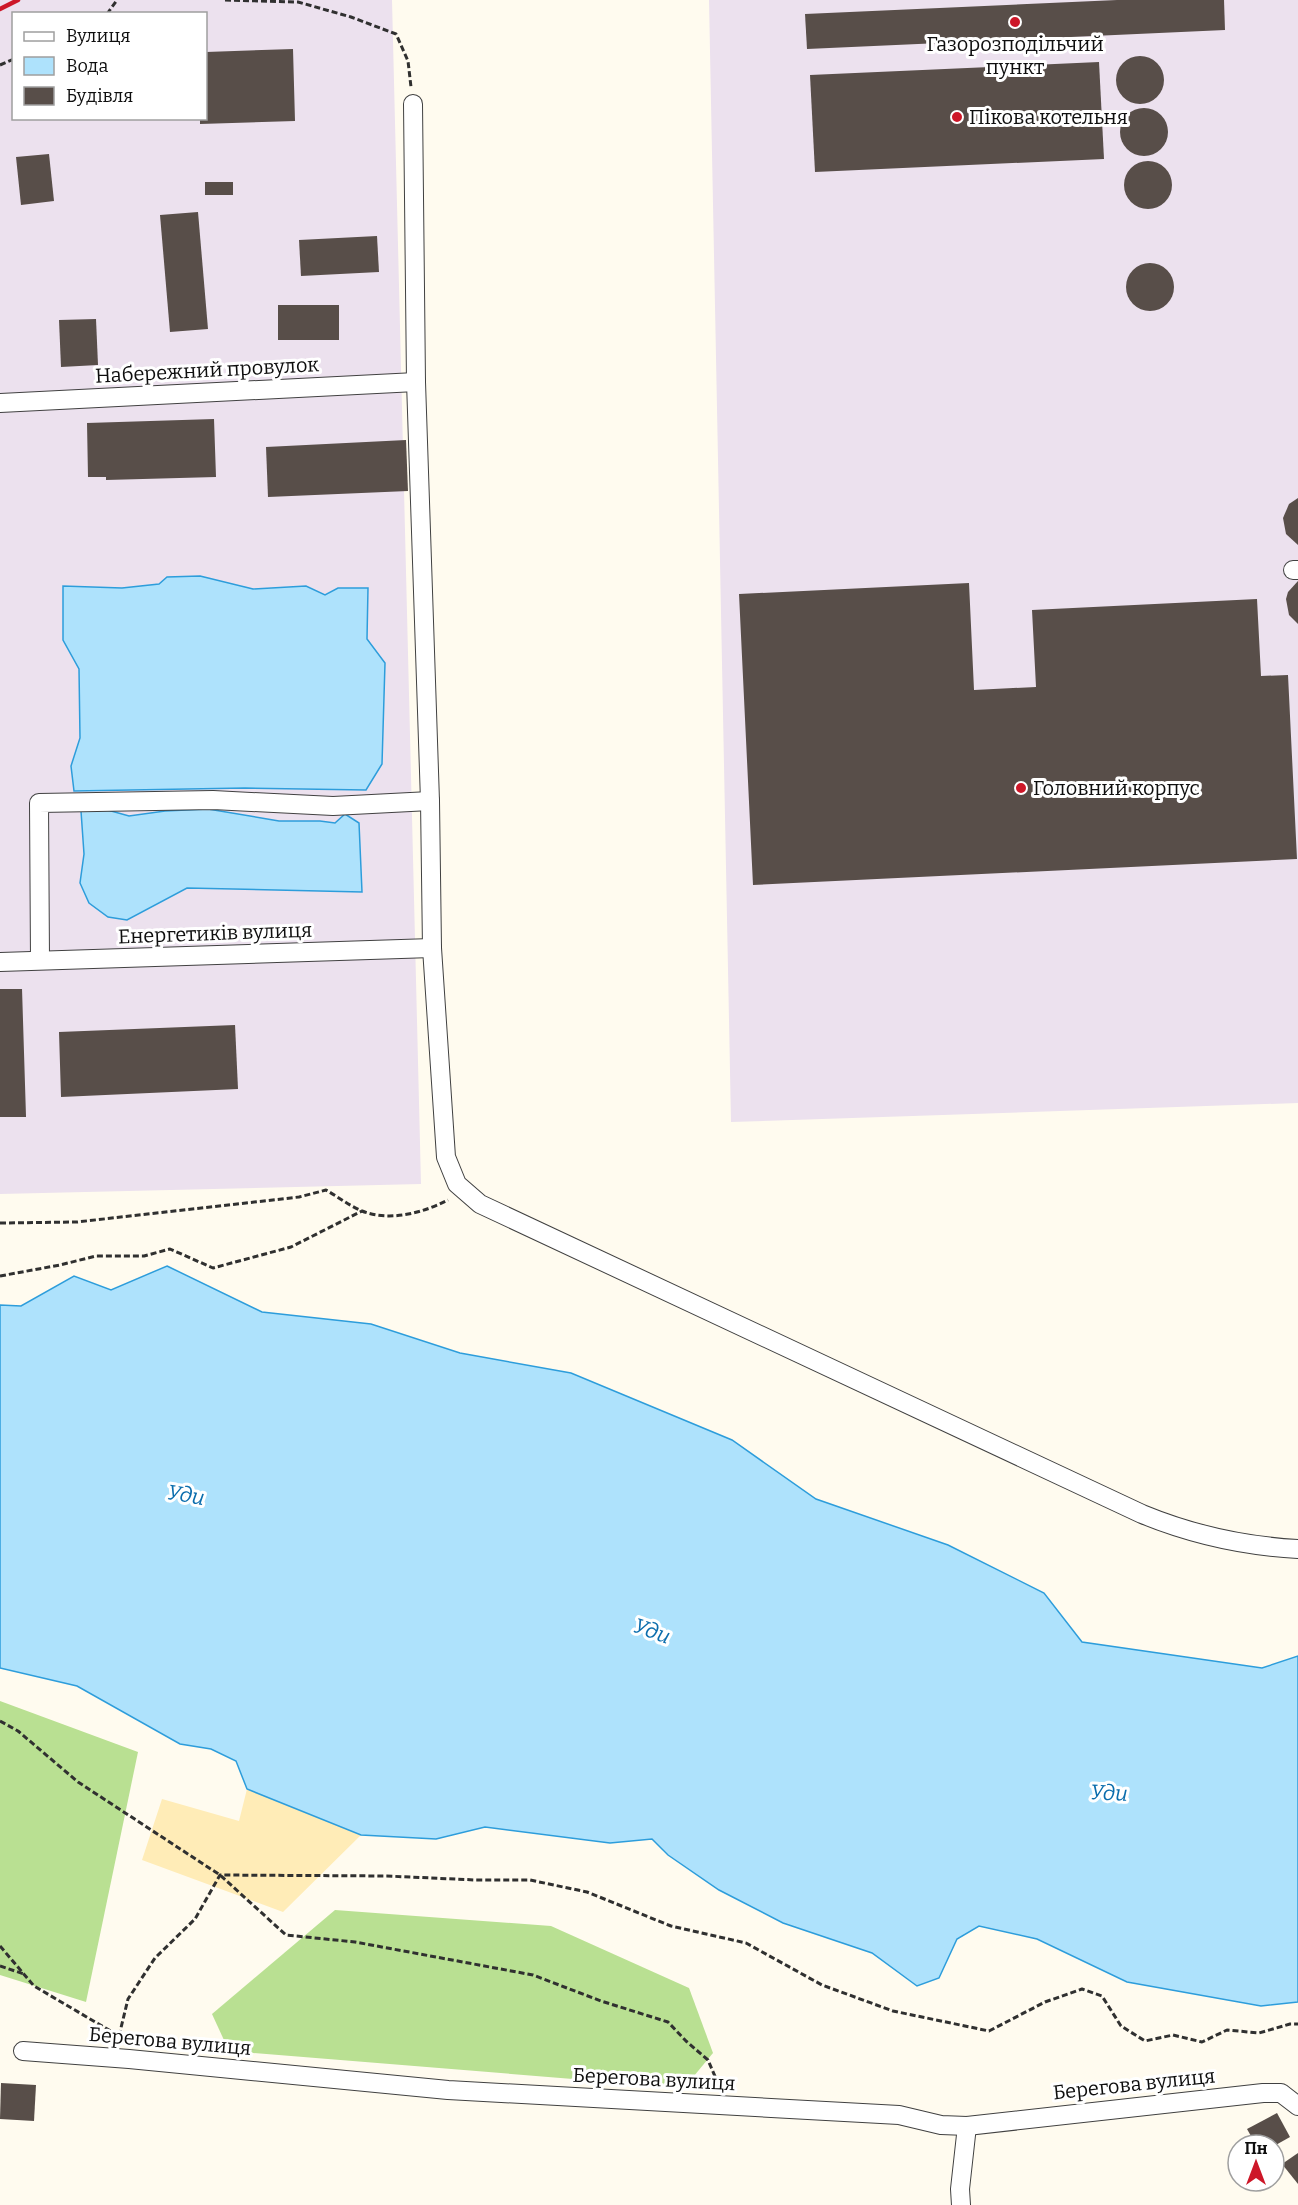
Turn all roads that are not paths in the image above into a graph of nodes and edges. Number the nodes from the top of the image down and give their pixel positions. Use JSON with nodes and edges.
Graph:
{"nodes":[{"id":1,"x":412,"y":104,"type":"road end"},
{"id":2,"x":416,"y":382,"type":"junction"},
{"id":3,"x":0,"y":403,"type":"edge"},
{"id":4,"x":430,"y":801,"type":"junction"},
{"id":5,"x":432,"y":948,"type":"junction"},
{"id":6,"x":40,"y":960,"type":"junction"},
{"id":7,"x":0,"y":962,"type":"edge"},
{"id":8,"x":1298,"y":1549,"type":"edge"},
{"id":9,"x":23,"y":2051,"type":"dead end"},
{"id":10,"x":1298,"y":2106,"type":"edge"},
{"id":11,"x":967,"y":2126,"type":"junction"},
{"id":12,"x":961,"y":2205,"type":"edge"}],
"edges":[{"from":1,"to":2,"type":"street"},
{"from":2,"to":3,"type":"street","name":"Набережний провулок"},
{"from":2,"to":4,"type":"street"},
{"from":4,"to":5,"type":"street"},
{"from":4,"to":6,"type":"street"},
{"from":5,"to":6,"type":"street","name":"Енергетиків вулиця"},
{"from":5,"to":8,"type":"street"},
{"from":6,"to":7,"type":"street","name":"Енергетиків вулиця"},
{"from":9,"to":11,"type":"street","name":"Берегова вулиця"},
{"from":10,"to":11,"type":"street","name":"Берегова вулиця"},
{"from":11,"to":12,"type":"street"}]}
